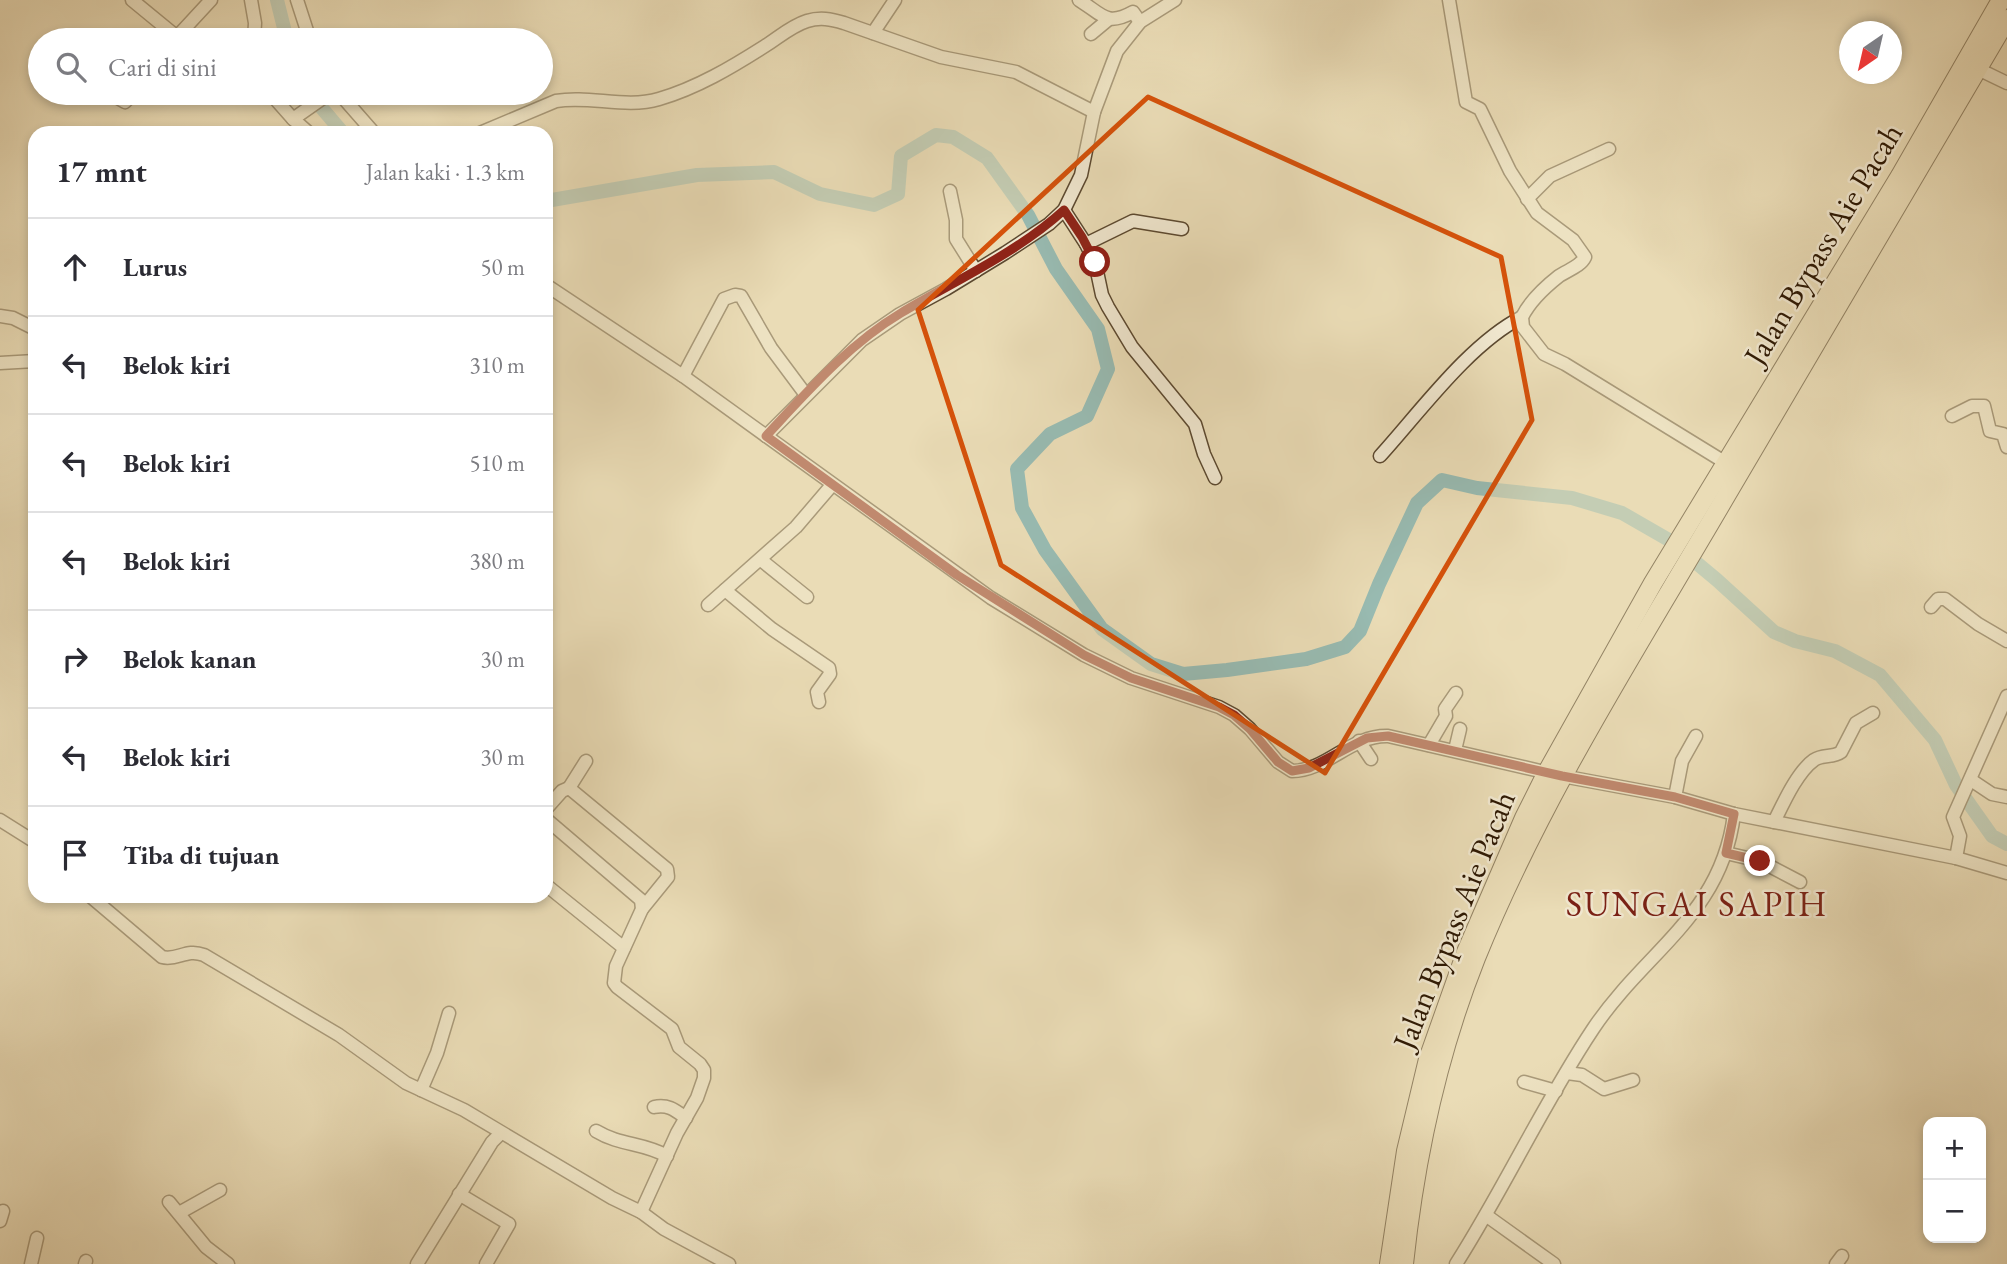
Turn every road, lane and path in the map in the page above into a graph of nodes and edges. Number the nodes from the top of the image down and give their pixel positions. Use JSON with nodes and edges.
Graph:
{"nodes":[{"id":1,"x":132,"y":0,"type":"edge"},
{"id":2,"x":211,"y":0,"type":"edge"},
{"id":3,"x":251,"y":0,"type":"edge"},
{"id":4,"x":298,"y":0,"type":"edge"},
{"id":5,"x":895,"y":0,"type":"edge"},
{"id":6,"x":1079,"y":0,"type":"edge"},
{"id":7,"x":1126,"y":0,"type":"edge"},
{"id":8,"x":1175,"y":0,"type":"edge"},
{"id":9,"x":1449,"y":0,"type":"edge"},
{"id":10,"x":2001,"y":0,"type":"edge"},
{"id":11,"x":1094,"y":4,"type":"edge"},
{"id":12,"x":1136,"y":17,"type":"junction"},
{"id":13,"x":1109,"y":19,"type":"junction"},
{"id":14,"x":2007,"y":19,"type":"edge"},
{"id":15,"x":163,"y":28,"type":"edge"},
{"id":16,"x":185,"y":28,"type":"edge"},
{"id":17,"x":255,"y":28,"type":"edge"},
{"id":18,"x":306,"y":28,"type":"edge"},
{"id":19,"x":873,"y":33,"type":"junction"},
{"id":20,"x":1091,"y":34,"type":"dead end"},
{"id":21,"x":1978,"y":69,"type":"junction"},
{"id":22,"x":2007,"y":83,"type":"edge"},
{"id":23,"x":553,"y":102,"type":"edge"},
{"id":24,"x":281,"y":105,"type":"edge"},
{"id":25,"x":315,"y":105,"type":"edge"},
{"id":26,"x":345,"y":105,"type":"edge"},
{"id":27,"x":546,"y":105,"type":"edge"},
{"id":28,"x":1094,"y":111,"type":"junction"},
{"id":29,"x":293,"y":119,"type":"junction"},
{"id":30,"x":302,"y":126,"type":"edge"},
{"id":31,"x":367,"y":126,"type":"edge"},
{"id":32,"x":497,"y":126,"type":"edge"},
{"id":33,"x":1609,"y":149,"type":"dead end"},
{"id":34,"x":950,"y":191,"type":"dead end"},
{"id":35,"x":1527,"y":199,"type":"junction"},
{"id":36,"x":1064,"y":210,"type":"junction"},
{"id":37,"x":1182,"y":229,"type":"dead end"},
{"id":38,"x":1086,"y":244,"type":"junction"},
{"id":39,"x":976,"y":271,"type":"junction"},
{"id":40,"x":553,"y":290,"type":"edge"},
{"id":41,"x":0,"y":316,"type":"edge"},
{"id":42,"x":1522,"y":317,"type":"junction"},
{"id":43,"x":28,"y":325,"type":"edge"},
{"id":44,"x":28,"y":361,"type":"edge"},
{"id":45,"x":0,"y":363,"type":"edge"},
{"id":46,"x":683,"y":376,"type":"junction"},
{"id":47,"x":806,"y":395,"type":"junction"},
{"id":48,"x":1952,"y":416,"type":"dead end"},
{"id":49,"x":766,"y":436,"type":"junction"},
{"id":50,"x":2007,"y":447,"type":"edge"},
{"id":51,"x":1380,"y":456,"type":"dead end"},
{"id":52,"x":1726,"y":463,"type":"junction"},
{"id":53,"x":1215,"y":478,"type":"dead end"},
{"id":54,"x":832,"y":485,"type":"junction"},
{"id":55,"x":761,"y":560,"type":"junction"},
{"id":56,"x":1661,"y":587,"type":"junction"},
{"id":57,"x":725,"y":590,"type":"junction"},
{"id":58,"x":807,"y":597,"type":"dead end"},
{"id":59,"x":708,"y":606,"type":"dead end"},
{"id":60,"x":1931,"y":607,"type":"dead end"},
{"id":61,"x":2007,"y":641,"type":"edge"},
{"id":62,"x":1456,"y":693,"type":"dead end"},
{"id":63,"x":2007,"y":696,"type":"edge"},
{"id":64,"x":819,"y":702,"type":"dead end"},
{"id":65,"x":1873,"y":713,"type":"dead end"},
{"id":66,"x":1460,"y":729,"type":"dead end"},
{"id":67,"x":1696,"y":736,"type":"dead end"},
{"id":68,"x":1359,"y":741,"type":"junction"},
{"id":69,"x":1429,"y":745,"type":"junction"},
{"id":70,"x":1455,"y":750,"type":"junction"},
{"id":71,"x":1371,"y":759,"type":"dead end"},
{"id":72,"x":586,"y":761,"type":"dead end"},
{"id":73,"x":1555,"y":774,"type":"junction"},
{"id":74,"x":1970,"y":783,"type":"junction"},
{"id":75,"x":569,"y":788,"type":"junction"},
{"id":76,"x":1675,"y":797,"type":"junction"},
{"id":77,"x":2007,"y":797,"type":"edge"},
{"id":78,"x":553,"y":801,"type":"edge"},
{"id":79,"x":1734,"y":814,"type":"junction"},
{"id":80,"x":0,"y":820,"type":"edge"},
{"id":81,"x":1774,"y":822,"type":"junction"},
{"id":82,"x":553,"y":825,"type":"edge"},
{"id":83,"x":28,"y":838,"type":"edge"},
{"id":84,"x":1726,"y":853,"type":"junction"},
{"id":85,"x":1956,"y":859,"type":"junction"},
{"id":86,"x":2007,"y":873,"type":"edge"},
{"id":87,"x":1800,"y":882,"type":"dead end"},
{"id":88,"x":553,"y":891,"type":"edge"},
{"id":89,"x":98,"y":903,"type":"edge"},
{"id":90,"x":642,"y":909,"type":"junction"},
{"id":91,"x":624,"y":948,"type":"junction"},
{"id":92,"x":449,"y":1013,"type":"dead end"},
{"id":93,"x":1567,"y":1073,"type":"junction"},
{"id":94,"x":1633,"y":1080,"type":"dead end"},
{"id":95,"x":1524,"y":1082,"type":"dead end"},
{"id":96,"x":421,"y":1090,"type":"junction"},
{"id":97,"x":1556,"y":1091,"type":"junction"},
{"id":98,"x":654,"y":1107,"type":"dead end"},
{"id":99,"x":686,"y":1118,"type":"junction"},
{"id":100,"x":596,"y":1131,"type":"dead end"},
{"id":101,"x":501,"y":1133,"type":"junction"},
{"id":102,"x":667,"y":1156,"type":"junction"},
{"id":103,"x":220,"y":1190,"type":"dead end"},
{"id":104,"x":460,"y":1194,"type":"junction"},
{"id":105,"x":169,"y":1202,"type":"dead end"},
{"id":106,"x":641,"y":1212,"type":"junction"},
{"id":107,"x":179,"y":1213,"type":"junction"},
{"id":108,"x":1487,"y":1216,"type":"junction"},
{"id":109,"x":37,"y":1238,"type":"dead end"},
{"id":110,"x":32,"y":1264,"type":"edge"},
{"id":111,"x":228,"y":1264,"type":"edge"},
{"id":112,"x":417,"y":1264,"type":"edge"},
{"id":113,"x":486,"y":1264,"type":"edge"},
{"id":114,"x":729,"y":1264,"type":"edge"},
{"id":115,"x":1389,"y":1264,"type":"edge"},
{"id":116,"x":1404,"y":1264,"type":"edge"},
{"id":117,"x":1456,"y":1264,"type":"edge"},
{"id":118,"x":1554,"y":1264,"type":"edge"}],
"edges":[{"from":1,"to":15,"type":"street"},
{"from":2,"to":16,"type":"street"},
{"from":3,"to":17,"type":"street"},
{"from":4,"to":18,"type":"street"},
{"from":5,"to":19,"type":"street"},
{"from":6,"to":11,"type":"street"},
{"from":7,"to":12,"type":"street"},
{"from":8,"to":12,"type":"street"},
{"from":9,"to":35,"type":"street"},
{"from":10,"to":52,"type":"highway","name":"Jalan Bypass Aie Pacah"},
{"from":11,"to":13,"type":"street"},
{"from":12,"to":13,"type":"street"},
{"from":12,"to":28,"type":"street"},
{"from":13,"to":20,"type":"street"},
{"from":14,"to":21,"type":"highway"},
{"from":19,"to":23,"type":"street"},
{"from":19,"to":28,"type":"street"},
{"from":21,"to":22,"type":"street"},
{"from":21,"to":56,"type":"highway"},
{"from":24,"to":29,"type":"street"},
{"from":25,"to":29,"type":"street"},
{"from":26,"to":31,"type":"street"},
{"from":27,"to":32,"type":"street"},
{"from":28,"to":36,"type":"street"},
{"from":29,"to":30,"type":"street"},
{"from":33,"to":35,"type":"street"},
{"from":34,"to":39,"type":"street"},
{"from":35,"to":42,"type":"street"},
{"from":36,"to":38,"type":"street"},
{"from":36,"to":39,"type":"street"},
{"from":37,"to":38,"type":"street"},
{"from":38,"to":53,"type":"street"},
{"from":39,"to":47,"type":"street"},
{"from":40,"to":46,"type":"street"},
{"from":41,"to":43,"type":"street"},
{"from":42,"to":51,"type":"street"},
{"from":42,"to":52,"type":"street"},
{"from":44,"to":45,"type":"street"},
{"from":46,"to":47,"type":"street"},
{"from":46,"to":49,"type":"street"},
{"from":47,"to":49,"type":"street"},
{"from":48,"to":50,"type":"street"},
{"from":49,"to":54,"type":"street"},
{"from":52,"to":56,"type":"highway","name":"Jalan Bypass Aie Pacah"},
{"from":54,"to":55,"type":"street"},
{"from":54,"to":68,"type":"street"},
{"from":55,"to":57,"type":"street"},
{"from":55,"to":58,"type":"street"},
{"from":56,"to":73,"type":"highway","name":"Jalan Bypass Aie Pacah"},
{"from":57,"to":59,"type":"street"},
{"from":57,"to":64,"type":"street"},
{"from":60,"to":61,"type":"street"},
{"from":62,"to":69,"type":"street"},
{"from":63,"to":74,"type":"street"},
{"from":65,"to":81,"type":"street"},
{"from":66,"to":70,"type":"street"},
{"from":67,"to":76,"type":"street"},
{"from":68,"to":69,"type":"street"},
{"from":68,"to":71,"type":"street"},
{"from":69,"to":70,"type":"street"},
{"from":70,"to":73,"type":"street"},
{"from":72,"to":75,"type":"street"},
{"from":73,"to":76,"type":"street"},
{"from":73,"to":115,"type":"highway","name":"Jalan Bypass Aie Pacah"},
{"from":73,"to":116,"type":"highway","name":"Jalan Bypass Aie Pacah"},
{"from":74,"to":77,"type":"street"},
{"from":74,"to":85,"type":"street"},
{"from":75,"to":78,"type":"street"},
{"from":75,"to":90,"type":"street"},
{"from":76,"to":79,"type":"street"},
{"from":79,"to":81,"type":"street"},
{"from":79,"to":84,"type":"street"},
{"from":80,"to":83,"type":"street"},
{"from":81,"to":85,"type":"street"},
{"from":82,"to":90,"type":"street"},
{"from":84,"to":87,"type":"street"},
{"from":84,"to":93,"type":"street"},
{"from":85,"to":86,"type":"street"},
{"from":88,"to":91,"type":"street"},
{"from":89,"to":96,"type":"street"},
{"from":90,"to":91,"type":"street"},
{"from":91,"to":99,"type":"street"},
{"from":92,"to":96,"type":"street"},
{"from":93,"to":94,"type":"street"},
{"from":93,"to":97,"type":"street"},
{"from":95,"to":97,"type":"street"},
{"from":96,"to":101,"type":"street"},
{"from":97,"to":108,"type":"street"},
{"from":98,"to":99,"type":"street"},
{"from":99,"to":102,"type":"street"},
{"from":100,"to":102,"type":"street"},
{"from":101,"to":104,"type":"street"},
{"from":101,"to":106,"type":"street"},
{"from":102,"to":106,"type":"street"},
{"from":103,"to":107,"type":"street"},
{"from":104,"to":112,"type":"street"},
{"from":104,"to":113,"type":"street"},
{"from":105,"to":107,"type":"street"},
{"from":106,"to":114,"type":"street"},
{"from":107,"to":111,"type":"street"},
{"from":108,"to":117,"type":"street"},
{"from":108,"to":118,"type":"street"},
{"from":109,"to":110,"type":"street"}]}
